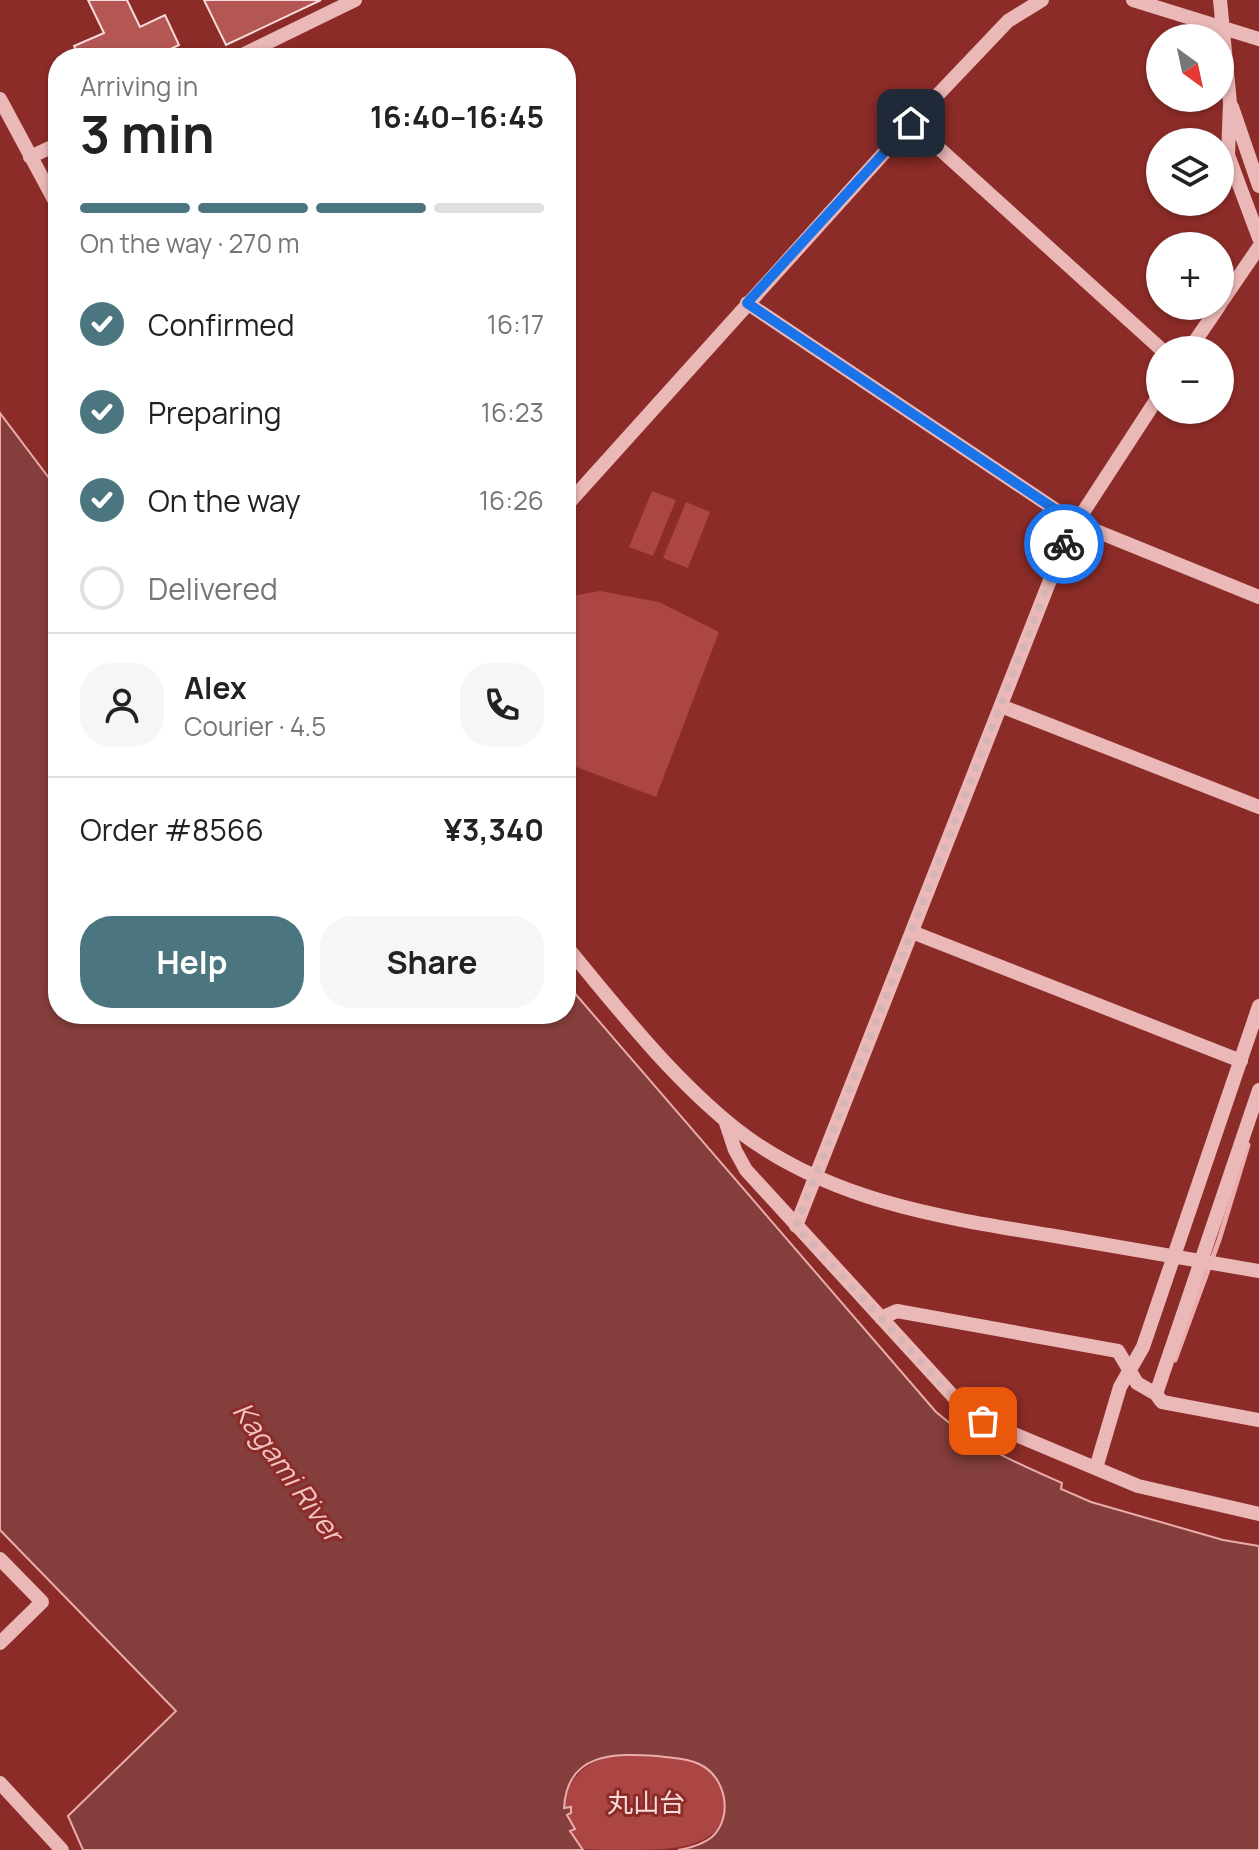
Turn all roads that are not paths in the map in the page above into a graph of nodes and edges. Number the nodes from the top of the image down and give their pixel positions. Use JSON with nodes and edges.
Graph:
{"nodes":[{"id":1,"x":355,"y":0,"type":"edge"},
{"id":2,"x":1042,"y":0,"type":"edge"},
{"id":3,"x":1133,"y":0,"type":"edge"},
{"id":4,"x":1220,"y":0,"type":"edge"},
{"id":5,"x":1216,"y":24,"type":"edge"},
{"id":6,"x":1219,"y":24,"type":"edge"},
{"id":7,"x":1234,"y":30,"type":"edge"},
{"id":8,"x":1259,"y":39,"type":"edge"},
{"id":9,"x":257,"y":48,"type":"edge"},
{"id":10,"x":0,"y":99,"type":"edge"},
{"id":11,"x":1230,"y":112,"type":"edge"},
{"id":12,"x":1233,"y":112,"type":"edge"},
{"id":13,"x":911,"y":123,"type":"junction"},
{"id":14,"x":48,"y":149,"type":"edge"},
{"id":15,"x":30,"y":157,"type":"junction"},
{"id":16,"x":1259,"y":186,"type":"edge"},
{"id":17,"x":48,"y":189,"type":"edge"},
{"id":18,"x":1259,"y":238,"type":"edge"},
{"id":19,"x":1259,"y":247,"type":"edge"},
{"id":20,"x":1234,"y":284,"type":"edge"},
{"id":21,"x":747,"y":303,"type":"junction"},
{"id":22,"x":1147,"y":336,"type":"edge"},
{"id":23,"x":1146,"y":415,"type":"edge"},
{"id":24,"x":576,"y":495,"type":"edge"},
{"id":25,"x":1074,"y":522,"type":"junction"},
{"id":26,"x":1259,"y":597,"type":"edge"},
{"id":27,"x":1001,"y":706,"type":"junction"},
{"id":28,"x":1259,"y":807,"type":"edge"},
{"id":29,"x":912,"y":932,"type":"junction"},
{"id":30,"x":576,"y":958,"type":"edge"},
{"id":31,"x":1259,"y":1006,"type":"edge"},
{"id":32,"x":1241,"y":1061,"type":"junction"},
{"id":33,"x":1259,"y":1090,"type":"edge"},
{"id":34,"x":725,"y":1119,"type":"junction"},
{"id":35,"x":815,"y":1176,"type":"junction"},
{"id":36,"x":796,"y":1226,"type":"junction"},
{"id":37,"x":1174,"y":1256,"type":"junction"},
{"id":38,"x":1201,"y":1261,"type":"junction"},
{"id":39,"x":1259,"y":1271,"type":"edge"},
{"id":40,"x":881,"y":1318,"type":"junction"},
{"id":41,"x":1129,"y":1366,"type":"junction"},
{"id":42,"x":1156,"y":1394,"type":"junction"},
{"id":43,"x":1259,"y":1420,"type":"edge"},
{"id":44,"x":1096,"y":1468,"type":"junction"},
{"id":45,"x":1259,"y":1514,"type":"edge"},
{"id":46,"x":0,"y":1559,"type":"edge"},
{"id":47,"x":0,"y":1643,"type":"edge"},
{"id":48,"x":0,"y":1783,"type":"edge"},
{"id":49,"x":62,"y":1850,"type":"edge"}],
"edges":[{"from":1,"to":9,"type":"street"},
{"from":2,"to":13,"type":"street"},
{"from":3,"to":5,"type":"street"},
{"from":4,"to":6,"type":"street"},
{"from":7,"to":8,"type":"street"},
{"from":10,"to":15,"type":"street"},
{"from":11,"to":18,"type":"street"},
{"from":12,"to":16,"type":"street"},
{"from":13,"to":21,"type":"street"},
{"from":13,"to":22,"type":"street"},
{"from":14,"to":15,"type":"street"},
{"from":15,"to":17,"type":"street"},
{"from":19,"to":20,"type":"street"},
{"from":21,"to":24,"type":"street"},
{"from":21,"to":25,"type":"street"},
{"from":23,"to":25,"type":"street"},
{"from":25,"to":26,"type":"street"},
{"from":25,"to":27,"type":"street"},
{"from":27,"to":28,"type":"street"},
{"from":27,"to":29,"type":"street"},
{"from":29,"to":32,"type":"street"},
{"from":29,"to":35,"type":"street"},
{"from":30,"to":34,"type":"street"},
{"from":31,"to":32,"type":"street"},
{"from":32,"to":37,"type":"street"},
{"from":33,"to":38,"type":"street"},
{"from":34,"to":35,"type":"street"},
{"from":34,"to":36,"type":"street"},
{"from":35,"to":36,"type":"street"},
{"from":35,"to":37,"type":"street"},
{"from":36,"to":40,"type":"street"},
{"from":37,"to":38,"type":"street"},
{"from":37,"to":41,"type":"street"},
{"from":38,"to":39,"type":"street"},
{"from":38,"to":42,"type":"street"},
{"from":40,"to":41,"type":"street"},
{"from":40,"to":44,"type":"street"},
{"from":41,"to":42,"type":"street"},
{"from":41,"to":44,"type":"street"},
{"from":42,"to":43,"type":"street"},
{"from":44,"to":45,"type":"street"},
{"from":46,"to":47,"type":"street"},
{"from":48,"to":49,"type":"street"}]}
